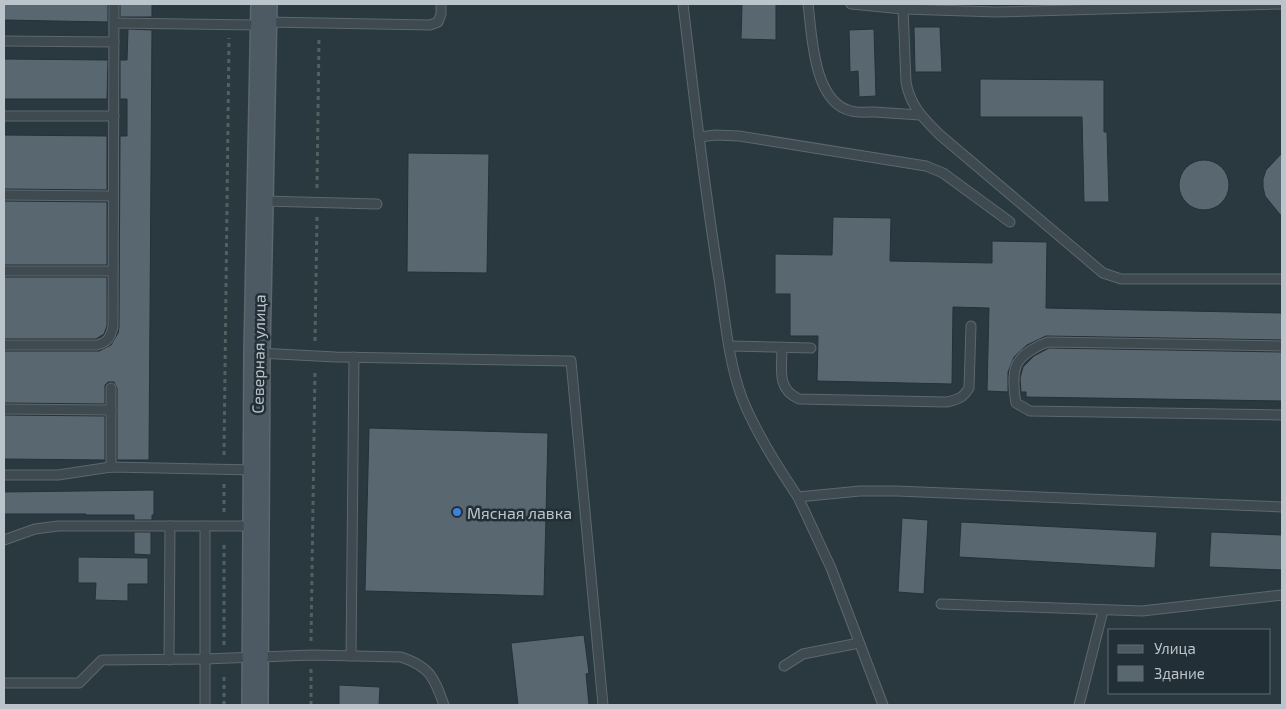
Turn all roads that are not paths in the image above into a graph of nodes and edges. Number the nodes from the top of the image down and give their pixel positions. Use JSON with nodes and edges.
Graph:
{"nodes":[{"id":1,"x":114,"y":4,"type":"edge"},
{"id":2,"x":441,"y":4,"type":"edge"},
{"id":3,"x":683,"y":4,"type":"edge"},
{"id":4,"x":808,"y":4,"type":"edge"},
{"id":5,"x":851,"y":4,"type":"edge"},
{"id":6,"x":1282,"y":4,"type":"edge"},
{"id":7,"x":903,"y":9,"type":"junction"},
{"id":8,"x":263,"y":17,"type":"edge"},
{"id":9,"x":114,"y":23,"type":"junction"},
{"id":10,"x":4,"y":41,"type":"edge"},
{"id":11,"x":114,"y":42,"type":"junction"},
{"id":12,"x":920,"y":115,"type":"junction"},
{"id":13,"x":4,"y":116,"type":"edge"},
{"id":14,"x":114,"y":116,"type":"junction"},
{"id":15,"x":699,"y":136,"type":"junction"},
{"id":16,"x":4,"y":195,"type":"edge"},
{"id":17,"x":114,"y":196,"type":"junction"},
{"id":18,"x":260,"y":200,"type":"junction"},
{"id":19,"x":377,"y":204,"type":"dead end"},
{"id":20,"x":1010,"y":222,"type":"dead end"},
{"id":21,"x":4,"y":271,"type":"edge"},
{"id":22,"x":113,"y":271,"type":"junction"},
{"id":23,"x":1282,"y":279,"type":"edge"},
{"id":24,"x":971,"y":326,"type":"dead end"},
{"id":25,"x":4,"y":345,"type":"edge"},
{"id":26,"x":729,"y":346,"type":"junction"},
{"id":27,"x":1282,"y":346,"type":"edge"},
{"id":28,"x":782,"y":347,"type":"junction"},
{"id":29,"x":811,"y":348,"type":"dead end"},
{"id":30,"x":257,"y":352,"type":"junction"},
{"id":31,"x":354,"y":357,"type":"junction"},
{"id":32,"x":111,"y":388,"type":"dead end"},
{"id":33,"x":4,"y":409,"type":"edge"},
{"id":34,"x":111,"y":410,"type":"junction"},
{"id":35,"x":1282,"y":414,"type":"edge"},
{"id":36,"x":110,"y":467,"type":"junction"},
{"id":37,"x":257,"y":470,"type":"junction"},
{"id":38,"x":4,"y":475,"type":"edge"},
{"id":39,"x":798,"y":497,"type":"junction"},
{"id":40,"x":1282,"y":507,"type":"edge"},
{"id":41,"x":170,"y":526,"type":"junction"},
{"id":42,"x":205,"y":526,"type":"junction"},
{"id":43,"x":256,"y":526,"type":"junction"},
{"id":44,"x":4,"y":540,"type":"edge"},
{"id":45,"x":1282,"y":595,"type":"edge"},
{"id":46,"x":941,"y":604,"type":"dead end"},
{"id":47,"x":1103,"y":611,"type":"junction"},
{"id":48,"x":859,"y":643,"type":"junction"},
{"id":49,"x":351,"y":656,"type":"junction"},
{"id":50,"x":255,"y":657,"type":"junction"},
{"id":51,"x":205,"y":659,"type":"junction"},
{"id":52,"x":170,"y":660,"type":"junction"},
{"id":53,"x":784,"y":666,"type":"dead end"},
{"id":54,"x":4,"y":683,"type":"edge"},
{"id":55,"x":205,"y":705,"type":"edge"},
{"id":56,"x":255,"y":705,"type":"edge"},
{"id":57,"x":444,"y":705,"type":"edge"},
{"id":58,"x":603,"y":705,"type":"edge"},
{"id":59,"x":883,"y":705,"type":"edge"},
{"id":60,"x":1079,"y":705,"type":"edge"}],
"edges":[{"from":1,"to":9,"type":"lane"},
{"from":2,"to":8,"type":"lane"},
{"from":3,"to":15,"type":"lane"},
{"from":4,"to":12,"type":"lane"},
{"from":5,"to":7,"type":"lane"},
{"from":6,"to":7,"type":"lane"},
{"from":7,"to":12,"type":"lane"},
{"from":8,"to":9,"type":"lane"},
{"from":8,"to":18,"type":"main road","name":"Северная улица"},
{"from":9,"to":11,"type":"lane"},
{"from":10,"to":11,"type":"lane"},
{"from":11,"to":14,"type":"lane"},
{"from":12,"to":23,"type":"lane"},
{"from":13,"to":14,"type":"lane"},
{"from":14,"to":17,"type":"lane"},
{"from":15,"to":20,"type":"lane"},
{"from":15,"to":26,"type":"lane"},
{"from":16,"to":17,"type":"lane"},
{"from":17,"to":22,"type":"lane"},
{"from":18,"to":19,"type":"lane"},
{"from":18,"to":30,"type":"main road","name":"Северная улица"},
{"from":21,"to":22,"type":"lane"},
{"from":22,"to":25,"type":"lane"},
{"from":24,"to":28,"type":"lane"},
{"from":26,"to":28,"type":"lane"},
{"from":26,"to":39,"type":"lane"},
{"from":27,"to":35,"type":"lane"},
{"from":28,"to":29,"type":"lane"},
{"from":30,"to":31,"type":"lane"},
{"from":30,"to":37,"type":"main road","name":"Северная улица"},
{"from":31,"to":49,"type":"lane"},
{"from":31,"to":58,"type":"lane"},
{"from":32,"to":34,"type":"lane"},
{"from":33,"to":34,"type":"lane"},
{"from":34,"to":36,"type":"lane"},
{"from":36,"to":37,"type":"lane"},
{"from":36,"to":38,"type":"lane"},
{"from":37,"to":43,"type":"main road","name":"Северная улица"},
{"from":39,"to":40,"type":"lane"},
{"from":39,"to":48,"type":"lane"},
{"from":41,"to":42,"type":"lane"},
{"from":41,"to":44,"type":"lane"},
{"from":41,"to":52,"type":"lane"},
{"from":42,"to":43,"type":"lane"},
{"from":42,"to":51,"type":"lane"},
{"from":43,"to":50,"type":"main road","name":"Северная улица"},
{"from":45,"to":47,"type":"lane"},
{"from":46,"to":47,"type":"lane"},
{"from":47,"to":60,"type":"lane"},
{"from":48,"to":53,"type":"lane"},
{"from":48,"to":59,"type":"lane"},
{"from":49,"to":50,"type":"lane"},
{"from":49,"to":57,"type":"lane"},
{"from":50,"to":51,"type":"lane"},
{"from":50,"to":56,"type":"main road","name":"Северная улица"},
{"from":51,"to":52,"type":"lane"},
{"from":51,"to":55,"type":"lane"},
{"from":52,"to":54,"type":"lane"}]}
